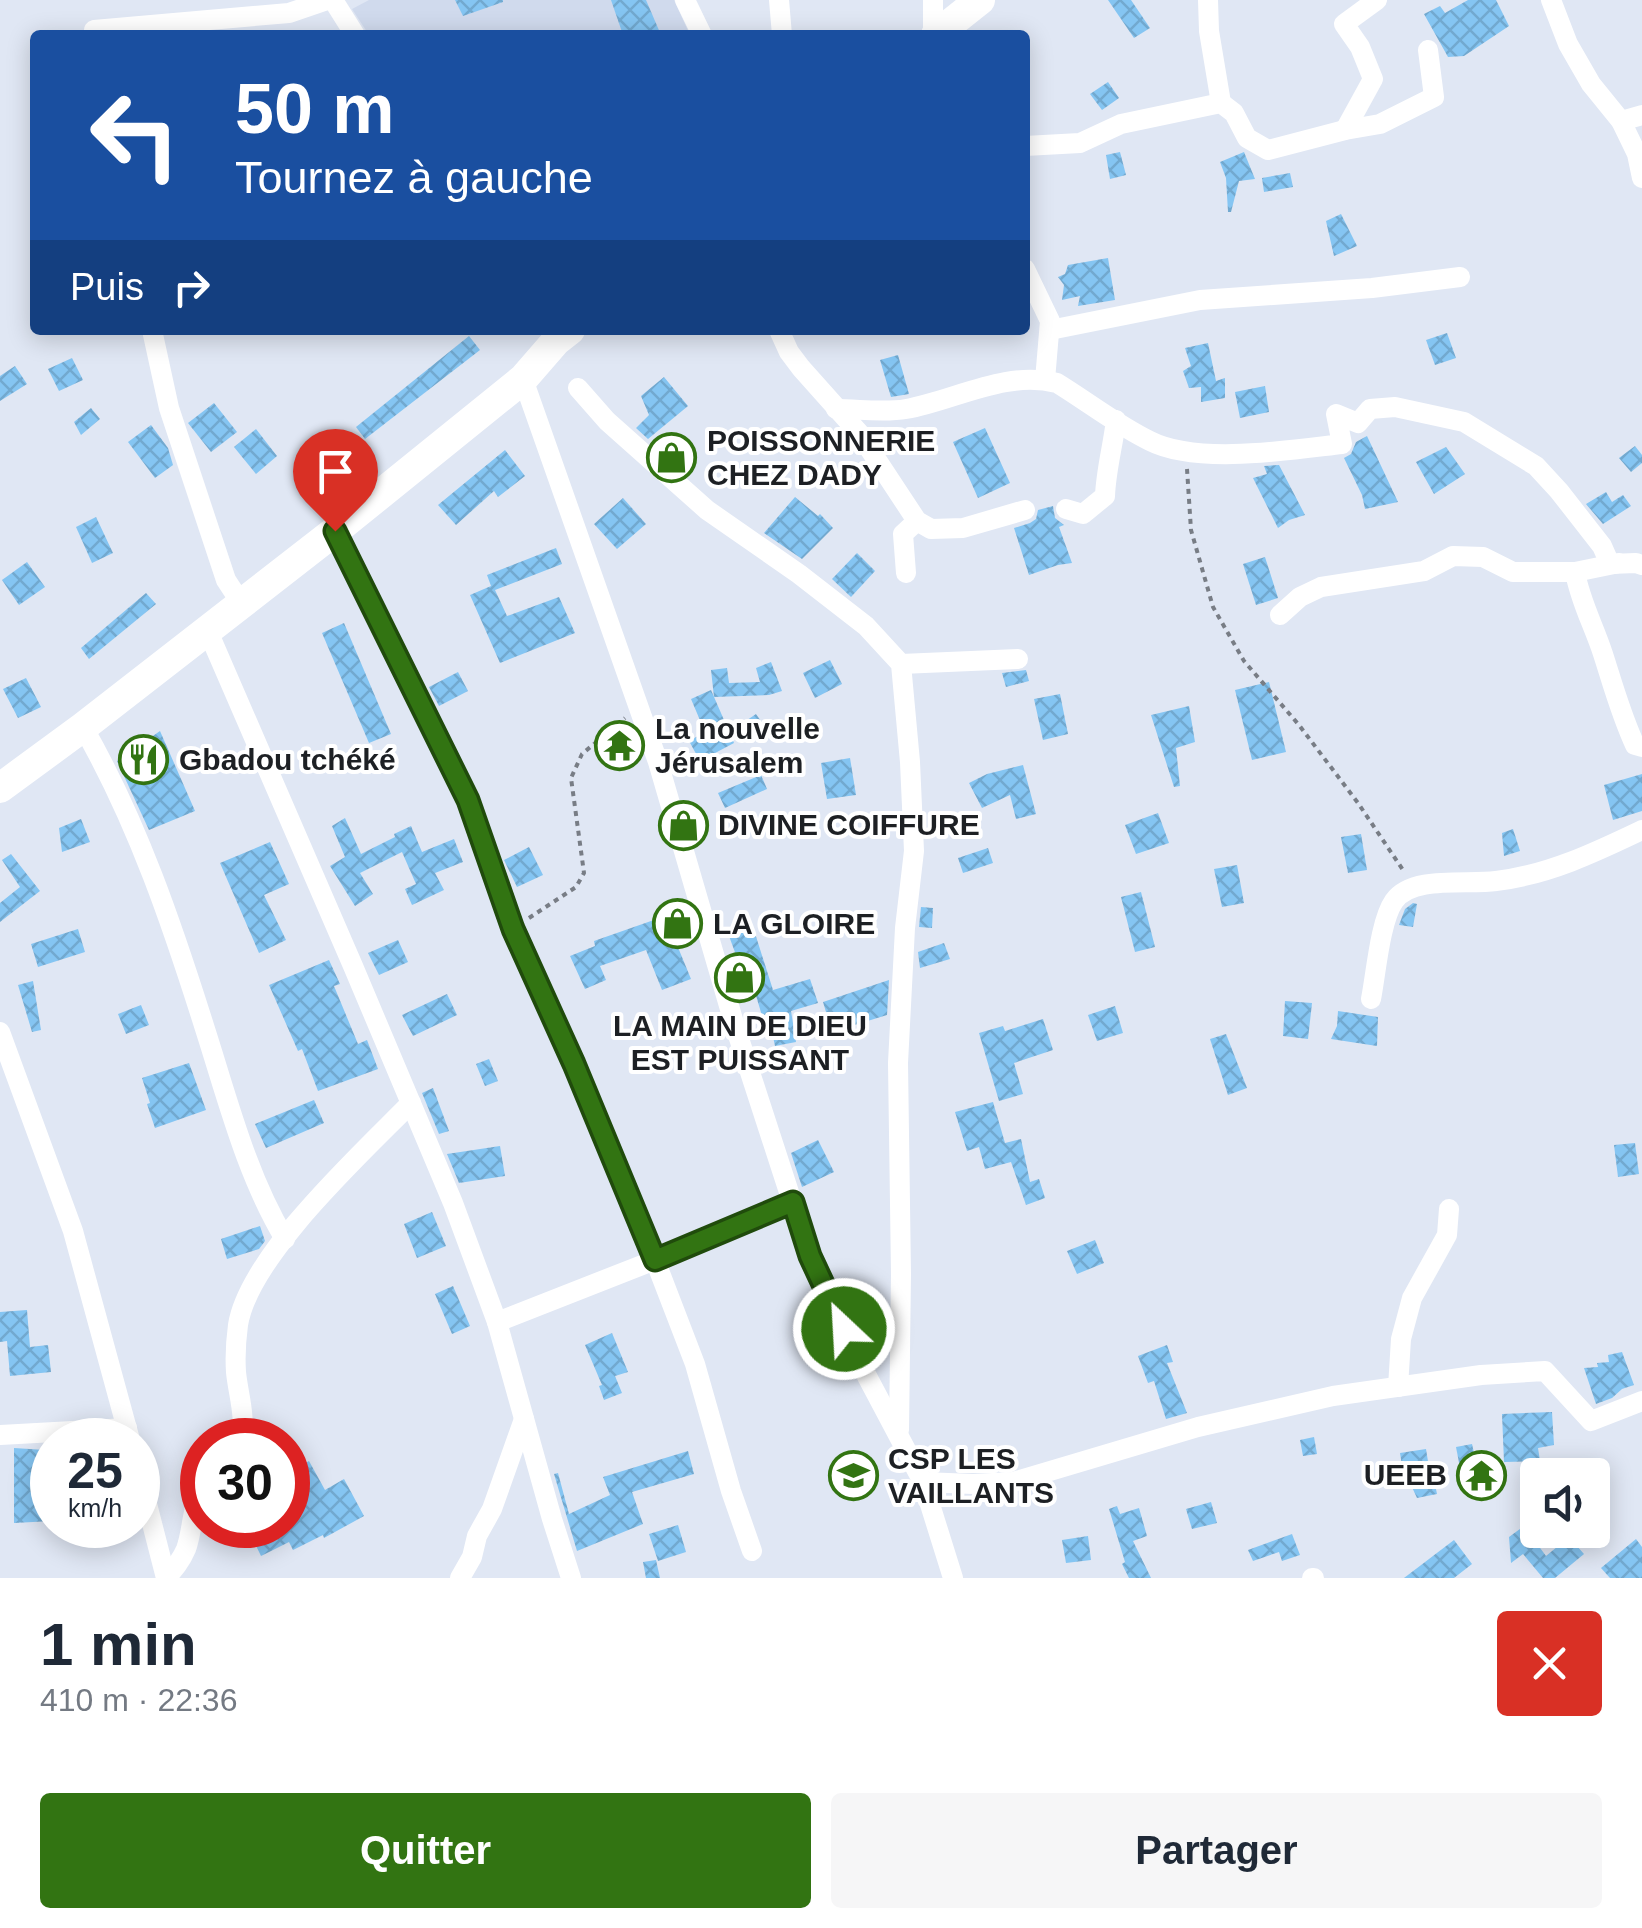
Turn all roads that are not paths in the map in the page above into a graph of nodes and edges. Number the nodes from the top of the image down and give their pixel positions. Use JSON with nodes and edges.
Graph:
{"nodes":[{"id":1,"x":330,"y":0,"type":"edge"},
{"id":2,"x":686,"y":0,"type":"edge"},
{"id":3,"x":779,"y":0,"type":"edge"},
{"id":4,"x":932,"y":0,"type":"edge"},
{"id":5,"x":980,"y":0,"type":"edge"},
{"id":6,"x":1208,"y":0,"type":"edge"},
{"id":7,"x":1377,"y":0,"type":"edge"},
{"id":8,"x":1551,"y":0,"type":"edge"},
{"id":9,"x":94,"y":30,"type":"edge"},
{"id":10,"x":351,"y":30,"type":"edge"},
{"id":11,"x":700,"y":30,"type":"edge"},
{"id":12,"x":782,"y":30,"type":"edge"},
{"id":13,"x":935,"y":30,"type":"edge"},
{"id":14,"x":941,"y":30,"type":"edge"},
{"id":15,"x":1428,"y":50,"type":"dead end"},
{"id":16,"x":1221,"y":103,"type":"junction"},
{"id":17,"x":1642,"y":115,"type":"edge"},
{"id":18,"x":1620,"y":121,"type":"junction"},
{"id":19,"x":1345,"y":130,"type":"junction"},
{"id":20,"x":1030,"y":146,"type":"edge"},
{"id":21,"x":1642,"y":178,"type":"edge"},
{"id":22,"x":1460,"y":277,"type":"dead end"},
{"id":23,"x":1030,"y":278,"type":"edge"},
{"id":24,"x":1050,"y":330,"type":"junction"},
{"id":25,"x":153,"y":335,"type":"edge"},
{"id":26,"x":557,"y":335,"type":"edge"},
{"id":27,"x":782,"y":335,"type":"edge"},
{"id":28,"x":523,"y":380,"type":"junction"},
{"id":29,"x":1044,"y":380,"type":"junction"},
{"id":30,"x":578,"y":388,"type":"dead end"},
{"id":31,"x":836,"y":409,"type":"junction"},
{"id":32,"x":1116,"y":420,"type":"junction"},
{"id":33,"x":1066,"y":508,"type":"dead end"},
{"id":34,"x":1025,"y":510,"type":"dead end"},
{"id":35,"x":918,"y":521,"type":"junction"},
{"id":36,"x":335,"y":531,"type":"junction"},
{"id":37,"x":1619,"y":563,"type":"junction"},
{"id":38,"x":1642,"y":565,"type":"edge"},
{"id":39,"x":1574,"y":572,"type":"junction"},
{"id":40,"x":906,"y":573,"type":"dead end"},
{"id":41,"x":241,"y":603,"type":"junction"},
{"id":42,"x":1280,"y":615,"type":"dead end"},
{"id":43,"x":207,"y":630,"type":"junction"},
{"id":44,"x":1018,"y":659,"type":"dead end"},
{"id":45,"x":900,"y":664,"type":"junction"},
{"id":46,"x":84,"y":727,"type":"junction"},
{"id":47,"x":1642,"y":747,"type":"edge"},
{"id":48,"x":0,"y":788,"type":"edge"},
{"id":49,"x":1642,"y":830,"type":"edge"},
{"id":50,"x":1372,"y":999,"type":"dead end"},
{"id":51,"x":0,"y":1032,"type":"edge"},
{"id":52,"x":410,"y":1103,"type":"junction"},
{"id":53,"x":793,"y":1202,"type":"junction"},
{"id":54,"x":1449,"y":1209,"type":"dead end"},
{"id":55,"x":286,"y":1239,"type":"junction"},
{"id":56,"x":655,"y":1260,"type":"junction"},
{"id":57,"x":497,"y":1322,"type":"junction"},
{"id":58,"x":1398,"y":1387,"type":"junction"},
{"id":59,"x":1642,"y":1402,"type":"edge"},
{"id":60,"x":124,"y":1418,"type":"edge"},
{"id":61,"x":242,"y":1418,"type":"edge"},
{"id":62,"x":524,"y":1419,"type":"junction"},
{"id":63,"x":899,"y":1434,"type":"junction"},
{"id":64,"x":0,"y":1435,"type":"edge"},
{"id":65,"x":30,"y":1435,"type":"edge"},
{"id":66,"x":923,"y":1482,"type":"junction"},
{"id":67,"x":158,"y":1548,"type":"edge"},
{"id":68,"x":186,"y":1548,"type":"edge"},
{"id":69,"x":752,"y":1551,"type":"dead end"},
{"id":70,"x":166,"y":1578,"type":"edge"},
{"id":71,"x":460,"y":1578,"type":"edge"},
{"id":72,"x":571,"y":1578,"type":"edge"},
{"id":73,"x":953,"y":1578,"type":"edge"}],
"edges":[{"from":1,"to":9,"type":"street"},
{"from":1,"to":10,"type":"street"},
{"from":2,"to":11,"type":"street"},
{"from":3,"to":12,"type":"street"},
{"from":4,"to":13,"type":"street"},
{"from":5,"to":14,"type":"highway"},
{"from":6,"to":16,"type":"street"},
{"from":7,"to":19,"type":"street"},
{"from":8,"to":18,"type":"street"},
{"from":15,"to":19,"type":"street"},
{"from":16,"to":19,"type":"street"},
{"from":16,"to":20,"type":"street"},
{"from":17,"to":18,"type":"street"},
{"from":18,"to":21,"type":"street"},
{"from":22,"to":24,"type":"street"},
{"from":23,"to":24,"type":"street"},
{"from":24,"to":29,"type":"street"},
{"from":25,"to":41,"type":"street"},
{"from":26,"to":28,"type":"highway"},
{"from":27,"to":31,"type":"street"},
{"from":28,"to":36,"type":"highway"},
{"from":28,"to":53,"type":"street"},
{"from":29,"to":31,"type":"street"},
{"from":29,"to":32,"type":"street"},
{"from":30,"to":45,"type":"street"},
{"from":31,"to":35,"type":"street"},
{"from":32,"to":33,"type":"street"},
{"from":32,"to":37,"type":"street"},
{"from":34,"to":35,"type":"street"},
{"from":35,"to":40,"type":"street"},
{"from":36,"to":41,"type":"highway"},
{"from":36,"to":56,"type":"street"},
{"from":37,"to":38,"type":"street"},
{"from":37,"to":39,"type":"street"},
{"from":39,"to":42,"type":"street"},
{"from":39,"to":47,"type":"street"},
{"from":41,"to":43,"type":"highway"},
{"from":43,"to":46,"type":"highway"},
{"from":43,"to":52,"type":"street"},
{"from":44,"to":45,"type":"street"},
{"from":45,"to":63,"type":"street"},
{"from":46,"to":48,"type":"highway"},
{"from":46,"to":55,"type":"street"},
{"from":49,"to":50,"type":"street"},
{"from":51,"to":60,"type":"street"},
{"from":52,"to":55,"type":"street"},
{"from":52,"to":57,"type":"street"},
{"from":53,"to":56,"type":"street"},
{"from":53,"to":63,"type":"street"},
{"from":54,"to":58,"type":"street"},
{"from":55,"to":61,"type":"street"},
{"from":56,"to":57,"type":"street"},
{"from":56,"to":69,"type":"street"},
{"from":57,"to":62,"type":"street"},
{"from":58,"to":59,"type":"street"},
{"from":58,"to":66,"type":"street"},
{"from":62,"to":71,"type":"street"},
{"from":62,"to":72,"type":"street"},
{"from":63,"to":66,"type":"street"},
{"from":64,"to":65,"type":"street"},
{"from":66,"to":73,"type":"street"},
{"from":67,"to":70,"type":"street"},
{"from":68,"to":70,"type":"street"}]}
